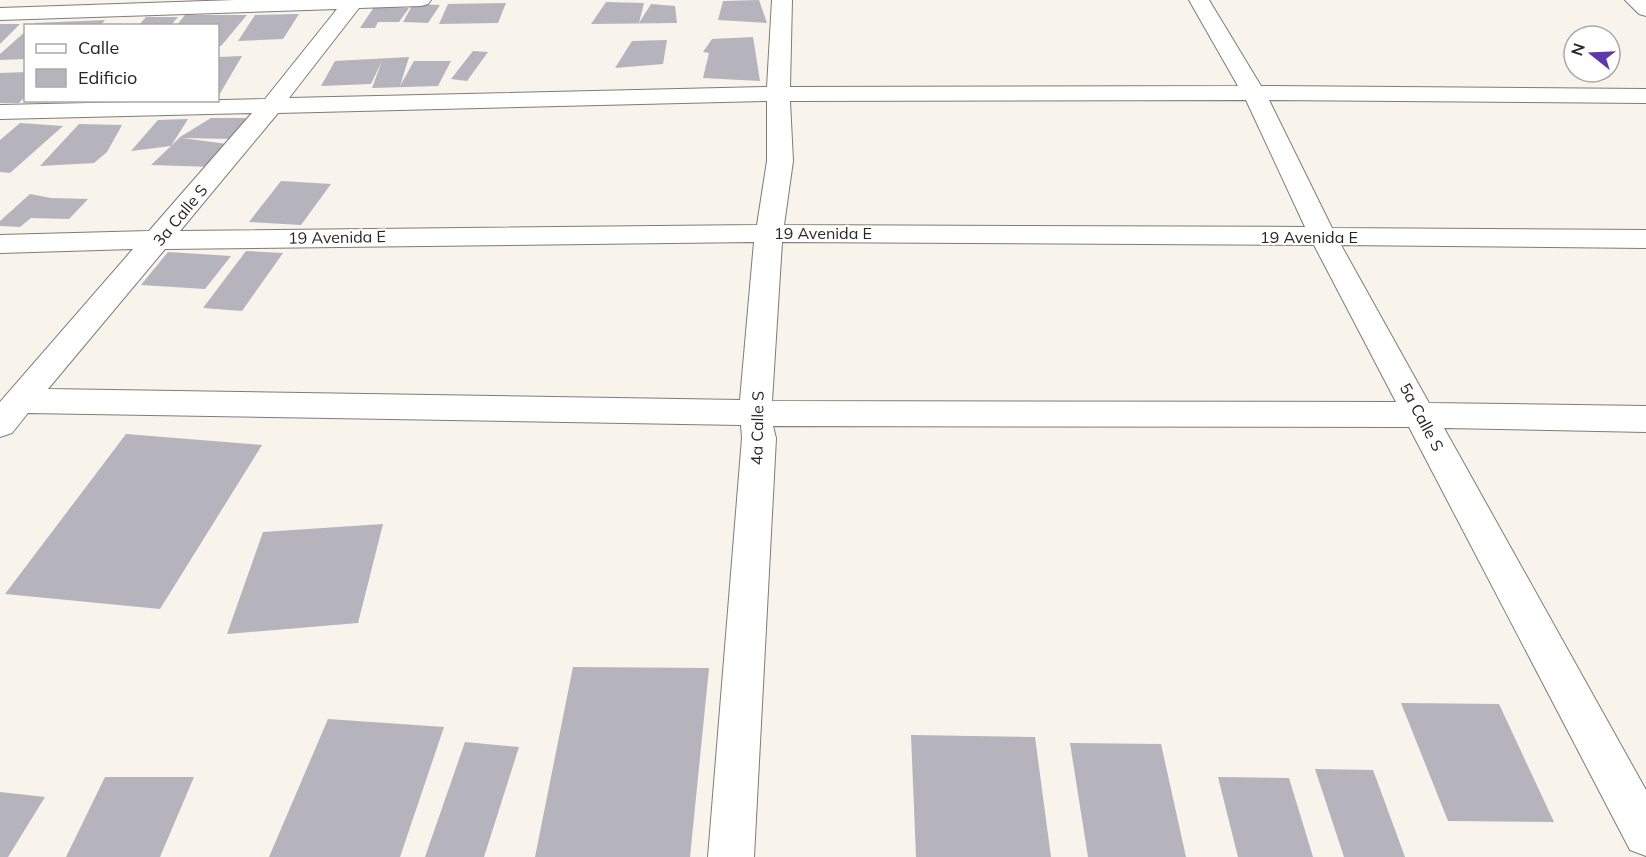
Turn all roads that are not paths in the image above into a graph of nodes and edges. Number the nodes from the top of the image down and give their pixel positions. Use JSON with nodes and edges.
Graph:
{"nodes":[{"id":1,"x":421,"y":0,"type":"edge"},
{"id":2,"x":782,"y":0,"type":"edge"},
{"id":3,"x":1199,"y":0,"type":"edge"},
{"id":4,"x":1635,"y":0,"type":"edge"},
{"id":5,"x":354,"y":1,"type":"edge"},
{"id":6,"x":1646,"y":10,"type":"edge"},
{"id":7,"x":0,"y":14,"type":"edge"},
{"id":8,"x":1254,"y":93,"type":"junction"},
{"id":9,"x":778,"y":94,"type":"junction"},
{"id":10,"x":1646,"y":96,"type":"edge"},
{"id":11,"x":272,"y":105,"type":"junction"},
{"id":12,"x":0,"y":112,"type":"edge"},
{"id":13,"x":769,"y":233,"type":"junction"},
{"id":14,"x":1323,"y":237,"type":"junction"},
{"id":15,"x":160,"y":239,"type":"junction"},
{"id":16,"x":1646,"y":239,"type":"edge"},
{"id":17,"x":0,"y":244,"type":"edge"},
{"id":18,"x":10,"y":413,"type":"edge"},
{"id":19,"x":755,"y":413,"type":"junction"},
{"id":20,"x":1420,"y":415,"type":"junction"},
{"id":21,"x":1646,"y":419,"type":"edge"},
{"id":22,"x":1646,"y":834,"type":"edge"},
{"id":23,"x":731,"y":857,"type":"edge"}],
"edges":[{"from":1,"to":5,"type":"street"},
{"from":2,"to":9,"type":"street","name":"4a Calle S"},
{"from":3,"to":8,"type":"street","name":"5a Calle S"},
{"from":4,"to":6,"type":"street"},
{"from":5,"to":7,"type":"street"},
{"from":5,"to":11,"type":"street","name":"3a Calle S"},
{"from":8,"to":9,"type":"street"},
{"from":8,"to":10,"type":"street"},
{"from":8,"to":14,"type":"street","name":"5a Calle S"},
{"from":9,"to":11,"type":"street"},
{"from":9,"to":13,"type":"street","name":"4a Calle S"},
{"from":11,"to":12,"type":"street"},
{"from":11,"to":15,"type":"street","name":"3a Calle S"},
{"from":13,"to":14,"type":"street","name":"19 Avenida E"},
{"from":13,"to":15,"type":"street","name":"19 Avenida E"},
{"from":13,"to":19,"type":"street","name":"4a Calle S"},
{"from":14,"to":16,"type":"street","name":"19 Avenida E"},
{"from":14,"to":20,"type":"street","name":"5a Calle S"},
{"from":15,"to":17,"type":"street","name":"19 Avenida E"},
{"from":15,"to":18,"type":"street","name":"3a Calle S"},
{"from":18,"to":19,"type":"street"},
{"from":19,"to":20,"type":"street"},
{"from":19,"to":23,"type":"street","name":"4a Calle S"},
{"from":20,"to":21,"type":"street"},
{"from":20,"to":22,"type":"street","name":"5a Calle S"}]}
